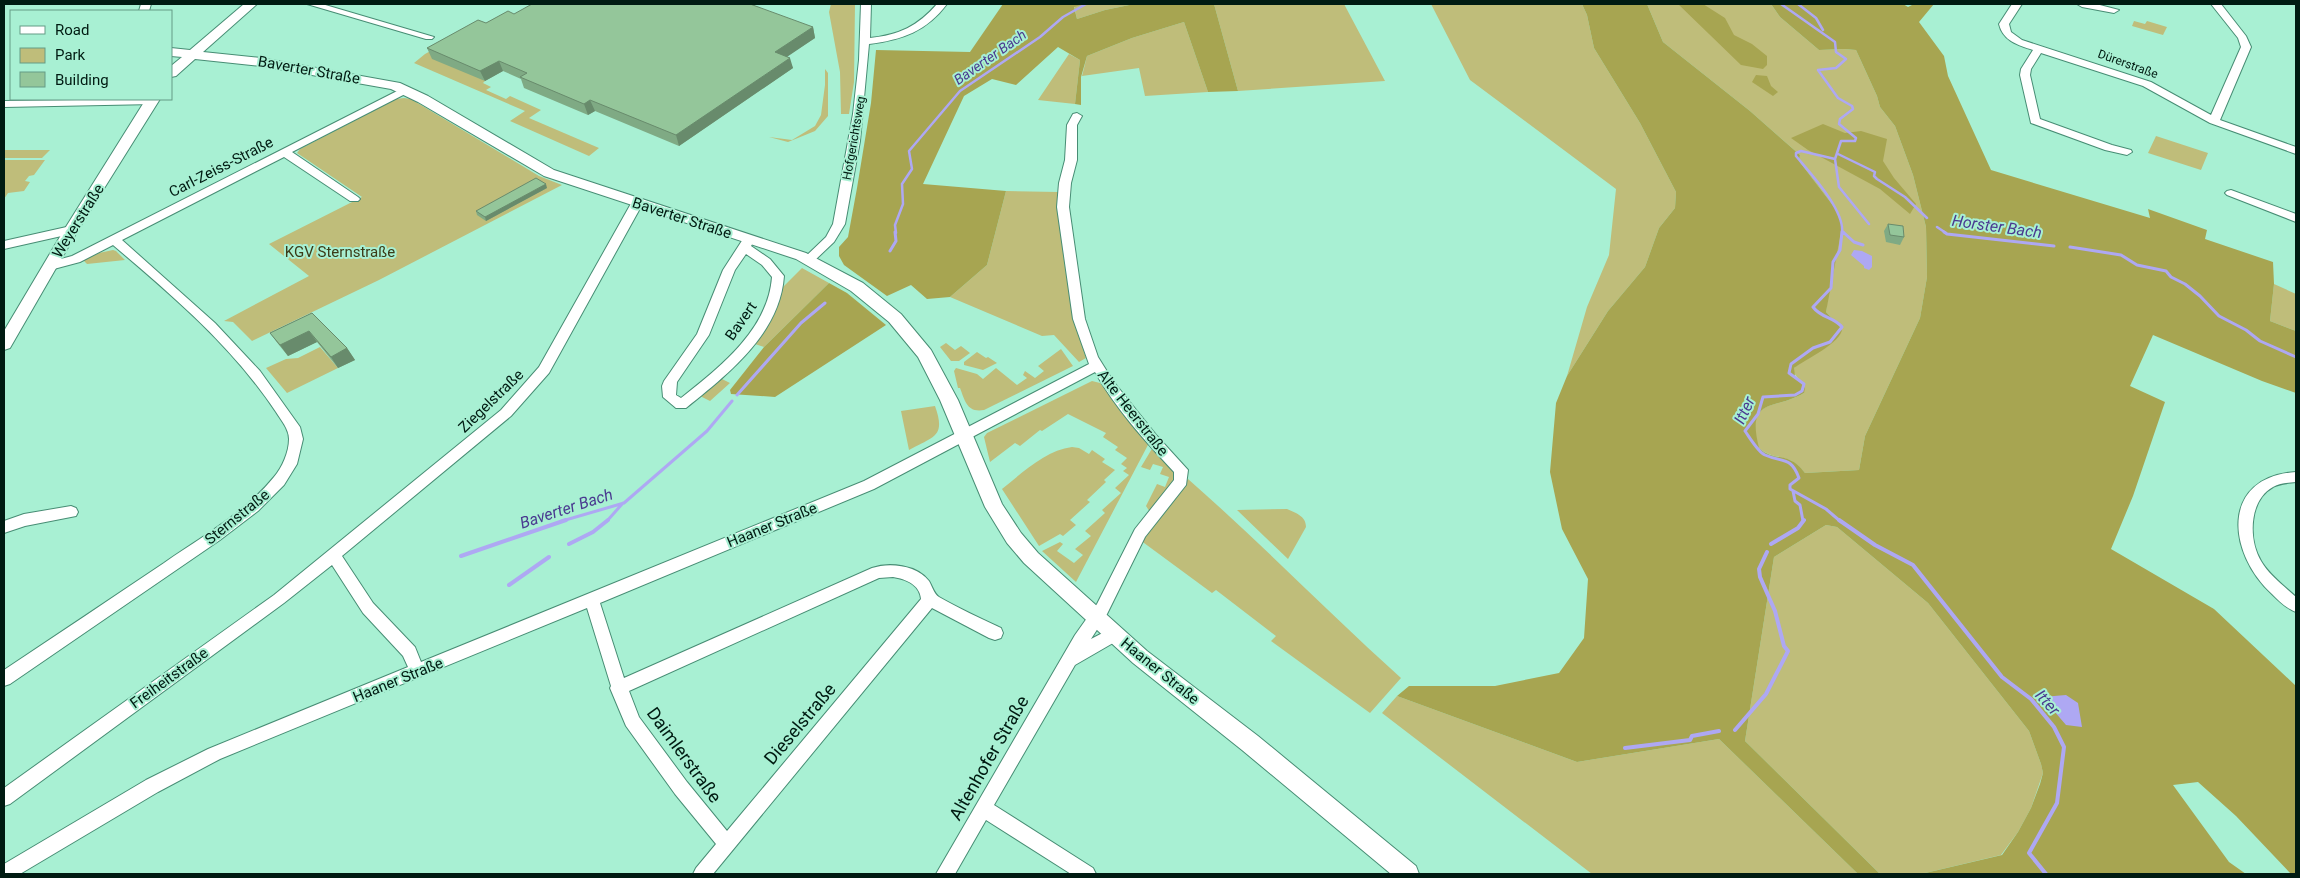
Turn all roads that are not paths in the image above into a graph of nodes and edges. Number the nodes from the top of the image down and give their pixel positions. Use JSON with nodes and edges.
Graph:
{"nodes":[{"id":1,"x":251,"y":4,"type":"edge"},
{"id":2,"x":312,"y":4,"type":"edge"},
{"id":3,"x":866,"y":4,"type":"edge"},
{"id":4,"x":942,"y":4,"type":"edge"},
{"id":5,"x":2016,"y":4,"type":"edge"},
{"id":6,"x":2082,"y":4,"type":"edge"},
{"id":7,"x":2216,"y":4,"type":"edge"},
{"id":8,"x":2114,"y":10,"type":"dead end"},
{"id":9,"x":429,"y":37,"type":"dead end"},
{"id":10,"x":865,"y":42,"type":"junction"},
{"id":11,"x":2039,"y":48,"type":"junction"},
{"id":12,"x":172,"y":52,"type":"edge"},
{"id":13,"x":192,"y":54,"type":"junction"},
{"id":14,"x":172,"y":72,"type":"edge"},
{"id":15,"x":405,"y":90,"type":"junction"},
{"id":16,"x":152,"y":100,"type":"edge"},
{"id":17,"x":4,"y":104,"type":"edge"},
{"id":18,"x":1076,"y":116,"type":"dead end"},
{"id":19,"x":2214,"y":121,"type":"junction"},
{"id":20,"x":2296,"y":151,"type":"edge"},
{"id":21,"x":284,"y":152,"type":"junction"},
{"id":22,"x":2127,"y":152,"type":"dead end"},
{"id":23,"x":2231,"y":193,"type":"dead end"},
{"id":24,"x":354,"y":199,"type":"dead end"},
{"id":25,"x":637,"y":203,"type":"junction"},
{"id":26,"x":2296,"y":218,"type":"edge"},
{"id":27,"x":70,"y":230,"type":"junction"},
{"id":28,"x":114,"y":240,"type":"junction"},
{"id":29,"x":746,"y":243,"type":"junction"},
{"id":30,"x":4,"y":245,"type":"edge"},
{"id":31,"x":809,"y":259,"type":"junction"},
{"id":32,"x":50,"y":266,"type":"junction"},
{"id":33,"x":4,"y":344,"type":"edge"},
{"id":34,"x":1096,"y":366,"type":"junction"},
{"id":35,"x":964,"y":435,"type":"junction"},
{"id":36,"x":2296,"y":477,"type":"edge"},
{"id":37,"x":71,"y":512,"type":"dead end"},
{"id":38,"x":4,"y":527,"type":"edge"},
{"id":39,"x":334,"y":556,"type":"junction"},
{"id":40,"x":929,"y":599,"type":"junction"},
{"id":41,"x":592,"y":600,"type":"junction"},
{"id":42,"x":2296,"y":606,"type":"edge"},
{"id":43,"x":1096,"y":618,"type":"junction"},
{"id":44,"x":995,"y":633,"type":"dead end"},
{"id":45,"x":1114,"y":634,"type":"junction"},
{"id":46,"x":1068,"y":662,"type":"junction"},
{"id":47,"x":418,"y":672,"type":"junction"},
{"id":48,"x":4,"y":679,"type":"edge"},
{"id":49,"x":618,"y":688,"type":"junction"},
{"id":50,"x":4,"y":798,"type":"edge"},
{"id":51,"x":983,"y":808,"type":"junction"},
{"id":52,"x":726,"y":844,"type":"junction"},
{"id":53,"x":4,"y":874,"type":"edge"},
{"id":54,"x":702,"y":874,"type":"edge"},
{"id":55,"x":945,"y":874,"type":"edge"},
{"id":56,"x":1086,"y":874,"type":"edge"},
{"id":57,"x":1408,"y":874,"type":"edge"}],
"edges":[{"from":1,"to":13,"type":"main road"},
{"from":2,"to":9,"type":"street"},
{"from":3,"to":10,"type":"street","name":"Hofgerichtsweg"},
{"from":4,"to":10,"type":"street"},
{"from":5,"to":11,"type":"street","name":"Dürerstraße"},
{"from":6,"to":8,"type":"street"},
{"from":7,"to":19,"type":"street"},
{"from":10,"to":31,"type":"street","name":"Hofgerichtsweg"},
{"from":11,"to":19,"type":"street","name":"Dürerstraße"},
{"from":11,"to":22,"type":"street"},
{"from":12,"to":13,"type":"main road","name":"Baverter Straße"},
{"from":13,"to":14,"type":"main road"},
{"from":13,"to":15,"type":"main road","name":"Baverter Straße"},
{"from":15,"to":21,"type":"street","name":"Carl-Zeiss-Straße"},
{"from":15,"to":25,"type":"main road","name":"Baverter Straße"},
{"from":16,"to":17,"type":"street"},
{"from":16,"to":27,"type":"main road","name":"Weyerstraße"},
{"from":18,"to":34,"type":"street","name":"Alte Heerstraße"},
{"from":19,"to":20,"type":"street","name":"Dürerstraße"},
{"from":21,"to":24,"type":"street"},
{"from":21,"to":28,"type":"street","name":"Carl-Zeiss-Straße"},
{"from":23,"to":26,"type":"street"},
{"from":25,"to":29,"type":"main road","name":"Baverter Straße"},
{"from":25,"to":39,"type":"street","name":"Ziegelstraße"},
{"from":27,"to":30,"type":"street"},
{"from":27,"to":32,"type":"main road","name":"Weyerstraße"},
{"from":28,"to":32,"type":"street","name":"Carl-Zeiss-Straße"},
{"from":28,"to":48,"type":"street","name":"Sternstraße"},
{"from":29,"to":29,"type":"street","name":"Bavert"},
{"from":29,"to":31,"type":"main road","name":"Baverter Straße"},
{"from":31,"to":35,"type":"main road","name":"Baverter Straße"},
{"from":32,"to":33,"type":"main road","name":"Weyerstraße"},
{"from":34,"to":35,"type":"street"},
{"from":34,"to":43,"type":"street","name":"Alte Heerstraße"},
{"from":35,"to":41,"type":"street","name":"Haaner Straße"},
{"from":35,"to":43,"type":"main road","name":"Haaner Straße"},
{"from":36,"to":42,"type":"street"},
{"from":37,"to":38,"type":"street"},
{"from":39,"to":47,"type":"street"},
{"from":39,"to":50,"type":"street","name":"Freiheitstraße"},
{"from":40,"to":44,"type":"street"},
{"from":40,"to":49,"type":"street"},
{"from":40,"to":52,"type":"street","name":"Dieselstraße"},
{"from":41,"to":47,"type":"street","name":"Haaner Straße"},
{"from":41,"to":49,"type":"street","name":"Daimlerstraße"},
{"from":43,"to":45,"type":"main road","name":"Haaner Straße"},
{"from":43,"to":46,"type":"street","name":"Altenhofer Straße"},
{"from":45,"to":46,"type":"street","name":"Altenhofer Straße"},
{"from":45,"to":57,"type":"main road","name":"Haaner Straße"},
{"from":46,"to":51,"type":"street","name":"Altenhofer Straße"},
{"from":47,"to":53,"type":"street","name":"Haaner Straße"},
{"from":49,"to":52,"type":"street","name":"Daimlerstraße"},
{"from":51,"to":55,"type":"street","name":"Altenhofer Straße"},
{"from":51,"to":56,"type":"street"},
{"from":52,"to":54,"type":"street","name":"Dieselstraße"}]}
